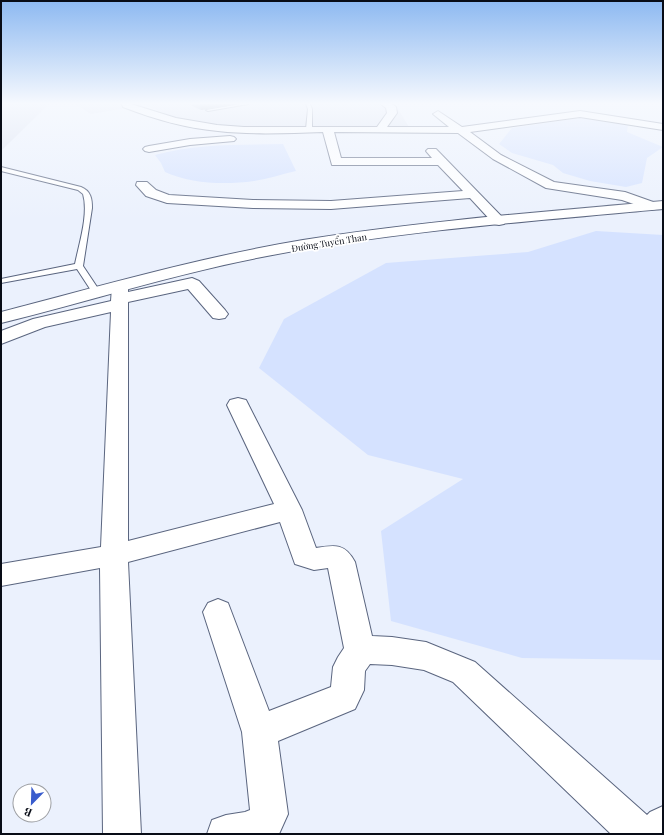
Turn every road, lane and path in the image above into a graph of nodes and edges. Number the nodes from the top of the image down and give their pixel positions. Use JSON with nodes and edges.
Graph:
{"nodes":[{"id":1,"x":184,"y":143,"type":"edge"},
{"id":2,"x":329,"y":143,"type":"edge"},
{"id":3,"x":424,"y":143,"type":"edge"},
{"id":4,"x":478,"y":143,"type":"edge"},
{"id":5,"x":149,"y":149,"type":"dead end"},
{"id":6,"x":442,"y":161,"type":"junction"},
{"id":7,"x":336,"y":162,"type":"junction"},
{"id":8,"x":1,"y":169,"type":"edge"},
{"id":9,"x":332,"y":177,"type":"dead end"},
{"id":10,"x":142,"y":185,"type":"dead end"},
{"id":11,"x":473,"y":194,"type":"junction"},
{"id":12,"x":657,"y":205,"type":"edge"},
{"id":13,"x":499,"y":221,"type":"junction"},
{"id":14,"x":79,"y":266,"type":"junction"},
{"id":15,"x":1,"y":281,"type":"edge"},
{"id":16,"x":110,"y":294,"type":"junction"},
{"id":17,"x":219,"y":314,"type":"dead end"},
{"id":18,"x":5,"y":326,"type":"edge"},
{"id":19,"x":238,"y":405,"type":"dead end"},
{"id":20,"x":288,"y":510,"type":"junction"},
{"id":21,"x":114,"y":555,"type":"junction"},
{"id":22,"x":1,"y":575,"type":"edge"},
{"id":23,"x":218,"y":612,"type":"dead end"},
{"id":24,"x":363,"y":648,"type":"junction"},
{"id":25,"x":259,"y":732,"type":"junction"},
{"id":26,"x":663,"y":825,"type":"edge"},
{"id":27,"x":122,"y":834,"type":"edge"},
{"id":28,"x":226,"y":834,"type":"edge"},
{"id":29,"x":640,"y":834,"type":"edge"},
{"id":30,"x":656,"y":834,"type":"edge"}],
"edges":[{"from":1,"to":5,"type":"street"},
{"from":2,"to":7,"type":"street"},
{"from":3,"to":6,"type":"street"},
{"from":4,"to":12,"type":"street"},
{"from":6,"to":7,"type":"street"},
{"from":6,"to":11,"type":"street"},
{"from":7,"to":9,"type":"street"},
{"from":8,"to":14,"type":"lane"},
{"from":10,"to":11,"type":"street"},
{"from":11,"to":13,"type":"street"},
{"from":12,"to":13,"type":"street","name":"Đường Tuyển Than"},
{"from":13,"to":16,"type":"street","name":"Đường Tuyển Than"},
{"from":14,"to":15,"type":"lane"},
{"from":14,"to":16,"type":"lane"},
{"from":16,"to":17,"type":"street"},
{"from":16,"to":18,"type":"street","name":"Đường Tuyển Than"},
{"from":16,"to":18,"type":"street"},
{"from":16,"to":21,"type":"street"},
{"from":19,"to":20,"type":"street"},
{"from":20,"to":21,"type":"street"},
{"from":20,"to":24,"type":"street"},
{"from":21,"to":22,"type":"street"},
{"from":21,"to":27,"type":"street"},
{"from":23,"to":25,"type":"street"},
{"from":24,"to":25,"type":"street"},
{"from":24,"to":29,"type":"street"},
{"from":25,"to":28,"type":"street"},
{"from":26,"to":30,"type":"street"}]}
